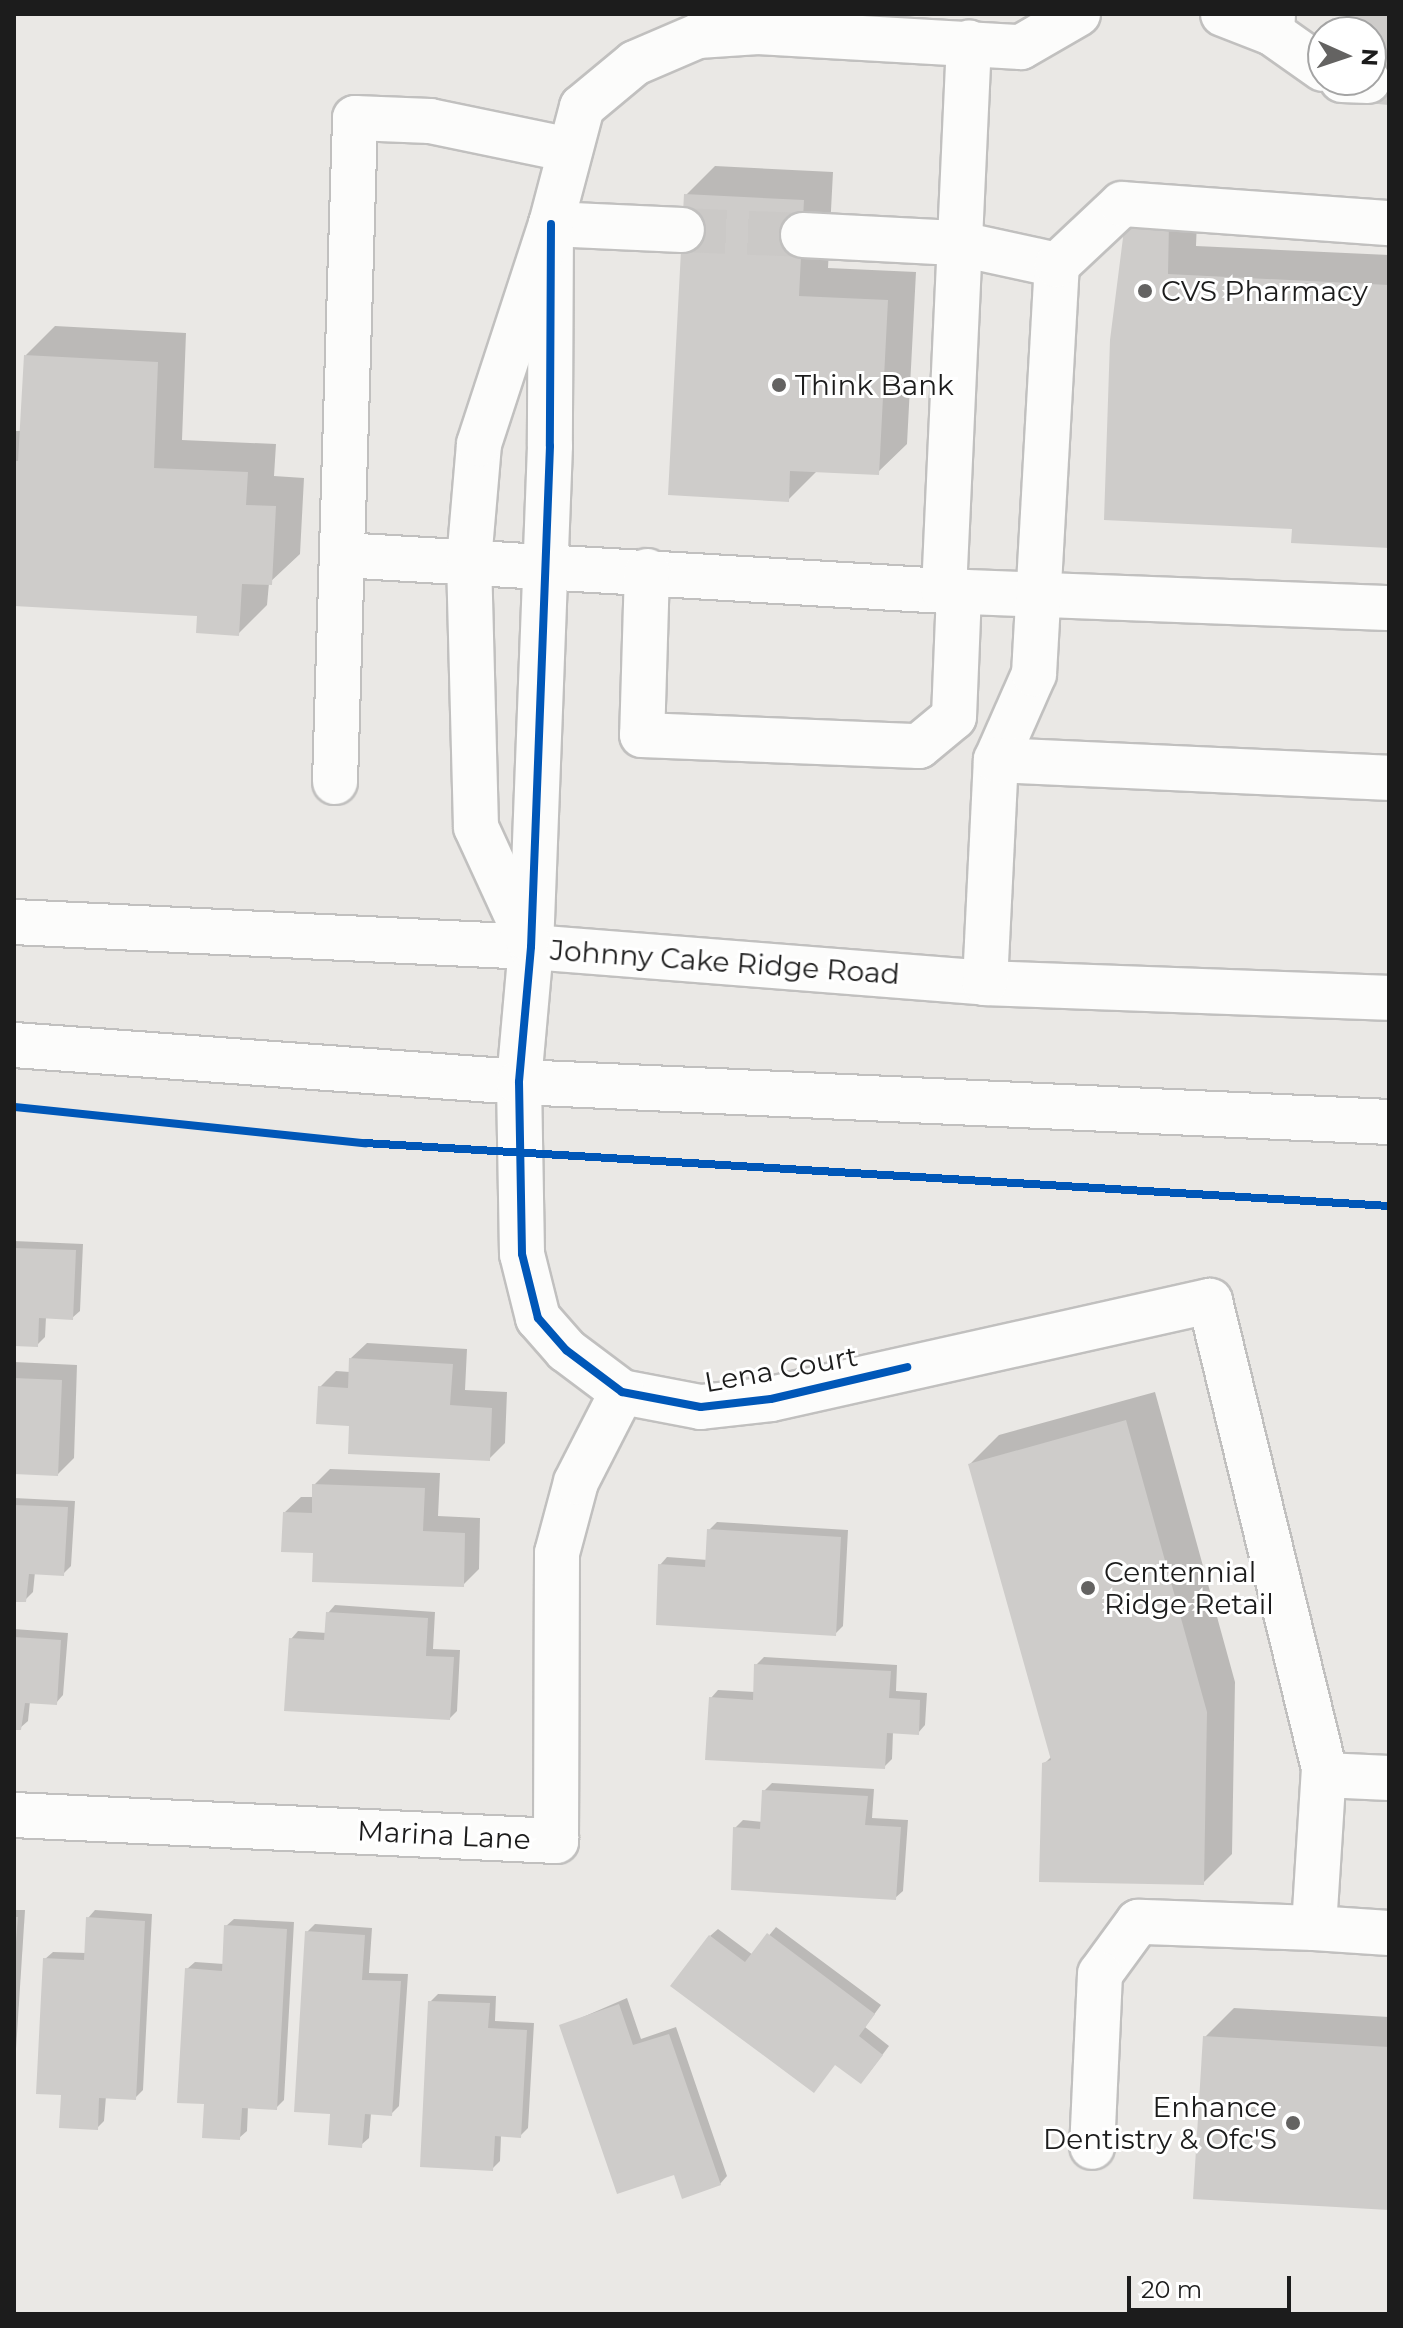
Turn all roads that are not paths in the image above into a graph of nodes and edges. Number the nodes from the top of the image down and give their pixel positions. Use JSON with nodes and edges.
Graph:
{"nodes":[{"id":1,"x":1078,"y":14,"type":"edge"},
{"id":2,"x":1223,"y":14,"type":"edge"},
{"id":3,"x":1273,"y":24,"type":"edge"},
{"id":4,"x":969,"y":43,"type":"junction"},
{"id":5,"x":1307,"y":55,"type":"edge"},
{"id":6,"x":570,"y":150,"type":"junction"},
{"id":7,"x":1389,"y":223,"type":"edge"},
{"id":8,"x":551,"y":224,"type":"junction"},
{"id":9,"x":682,"y":230,"type":"tunnel mouth"},
{"id":10,"x":803,"y":235,"type":"tunnel mouth"},
{"id":11,"x":956,"y":243,"type":"junction"},
{"id":12,"x":1057,"y":265,"type":"junction"},
{"id":13,"x":342,"y":555,"type":"junction"},
{"id":14,"x":469,"y":561,"type":"junction"},
{"id":15,"x":542,"y":564,"type":"junction"},
{"id":16,"x":647,"y":571,"type":"junction"},
{"id":17,"x":952,"y":591,"type":"junction"},
{"id":18,"x":1042,"y":591,"type":"junction"},
{"id":19,"x":1389,"y":608,"type":"edge"},
{"id":20,"x":996,"y":760,"type":"junction"},
{"id":21,"x":1389,"y":778,"type":"edge"},
{"id":22,"x":335,"y":782,"type":"dead end"},
{"id":23,"x":14,"y":922,"type":"edge"},
{"id":24,"x":531,"y":947,"type":"junction"},
{"id":25,"x":985,"y":983,"type":"junction"},
{"id":26,"x":1389,"y":998,"type":"edge"},
{"id":27,"x":14,"y":1045,"type":"edge"},
{"id":28,"x":519,"y":1082,"type":"junction"},
{"id":29,"x":1389,"y":1122,"type":"edge"},
{"id":30,"x":622,"y":1392,"type":"junction"},
{"id":31,"x":1324,"y":1775,"type":"junction"},
{"id":32,"x":1389,"y":1778,"type":"edge"},
{"id":33,"x":14,"y":1815,"type":"edge"},
{"id":34,"x":1314,"y":1928,"type":"junction"},
{"id":35,"x":1389,"y":1933,"type":"edge"},
{"id":36,"x":1092,"y":2147,"type":"dead end"}],
"edges":[{"from":1,"to":4,"type":"street"},
{"from":2,"to":3,"type":"street"},
{"from":3,"to":5,"type":"street"},
{"from":4,"to":6,"type":"street"},
{"from":4,"to":11,"type":"street"},
{"from":6,"to":8,"type":"street"},
{"from":6,"to":13,"type":"street"},
{"from":7,"to":12,"type":"street"},
{"from":8,"to":9,"type":"street"},
{"from":8,"to":14,"type":"street"},
{"from":8,"to":15,"type":"street","name":"Lena Court"},
{"from":10,"to":11,"type":"street"},
{"from":11,"to":12,"type":"street"},
{"from":11,"to":17,"type":"street"},
{"from":12,"to":18,"type":"street"},
{"from":13,"to":14,"type":"street"},
{"from":13,"to":22,"type":"street"},
{"from":14,"to":15,"type":"street"},
{"from":14,"to":24,"type":"street"},
{"from":15,"to":16,"type":"street"},
{"from":15,"to":24,"type":"street","name":"Lena Court"},
{"from":16,"to":17,"type":"street"},
{"from":16,"to":17,"type":"street"},
{"from":17,"to":18,"type":"street"},
{"from":18,"to":19,"type":"street"},
{"from":18,"to":20,"type":"street"},
{"from":20,"to":21,"type":"street"},
{"from":20,"to":25,"type":"street"},
{"from":23,"to":24,"type":"street","name":"Johnny Cake Ridge Road"},
{"from":24,"to":25,"type":"street","name":"Johnny Cake Ridge Road"},
{"from":24,"to":28,"type":"street","name":"Lena Court"},
{"from":25,"to":26,"type":"street","name":"Johnny Cake Ridge Road"},
{"from":27,"to":28,"type":"street"},
{"from":28,"to":29,"type":"street"},
{"from":28,"to":30,"type":"street","name":"Lena Court"},
{"from":30,"to":31,"type":"street","name":"Lena Court"},
{"from":30,"to":33,"type":"street","name":"Marina Lane"},
{"from":31,"to":32,"type":"street"},
{"from":31,"to":34,"type":"street"},
{"from":34,"to":35,"type":"street"},
{"from":34,"to":36,"type":"street"}]}
